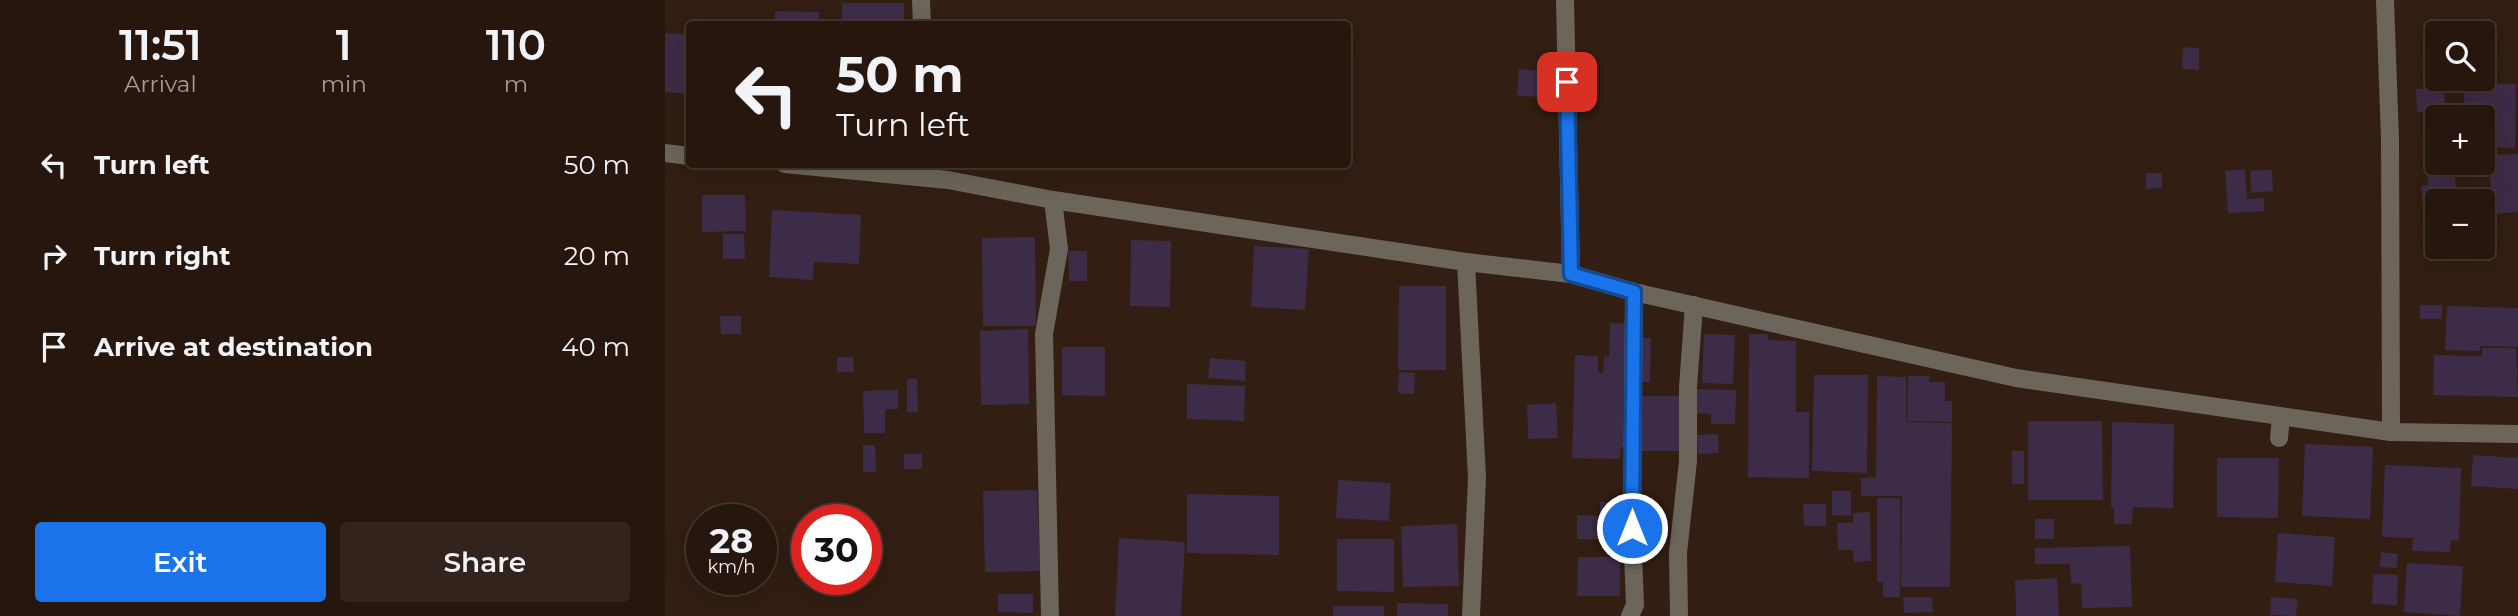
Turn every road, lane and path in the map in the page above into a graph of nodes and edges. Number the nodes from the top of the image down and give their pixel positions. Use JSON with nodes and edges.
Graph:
{"nodes":[{"id":1,"x":921,"y":0,"type":"edge"},
{"id":2,"x":1565,"y":0,"type":"edge"},
{"id":3,"x":2385,"y":0,"type":"edge"},
{"id":4,"x":922,"y":21,"type":"edge"},
{"id":5,"x":665,"y":153,"type":"edge"},
{"id":6,"x":686,"y":156,"type":"edge"},
{"id":7,"x":865,"y":168,"type":"edge"},
{"id":8,"x":925,"y":171,"type":"edge"},
{"id":9,"x":1053,"y":200,"type":"junction"},
{"id":10,"x":1466,"y":262,"type":"junction"},
{"id":11,"x":1571,"y":274,"type":"junction"},
{"id":12,"x":1634,"y":292,"type":"junction"},
{"id":13,"x":1694,"y":305,"type":"junction"},
{"id":14,"x":2281,"y":418,"type":"junction"},
{"id":15,"x":2391,"y":432,"type":"junction"},
{"id":16,"x":2518,"y":434,"type":"edge"},
{"id":17,"x":2279,"y":438,"type":"dead end"},
{"id":18,"x":1050,"y":616,"type":"edge"},
{"id":19,"x":1471,"y":616,"type":"edge"},
{"id":20,"x":1630,"y":616,"type":"edge"},
{"id":21,"x":1679,"y":616,"type":"edge"}],
"edges":[{"from":1,"to":4,"type":"street"},
{"from":2,"to":11,"type":"street"},
{"from":3,"to":15,"type":"street"},
{"from":5,"to":6,"type":"street"},
{"from":7,"to":8,"type":"street"},
{"from":8,"to":9,"type":"street"},
{"from":9,"to":10,"type":"street"},
{"from":9,"to":18,"type":"street"},
{"from":10,"to":11,"type":"street"},
{"from":10,"to":19,"type":"street"},
{"from":11,"to":12,"type":"street"},
{"from":12,"to":13,"type":"street"},
{"from":12,"to":20,"type":"street"},
{"from":13,"to":14,"type":"street"},
{"from":13,"to":21,"type":"street"},
{"from":14,"to":15,"type":"street"},
{"from":14,"to":17,"type":"street"},
{"from":15,"to":16,"type":"street"}]}
